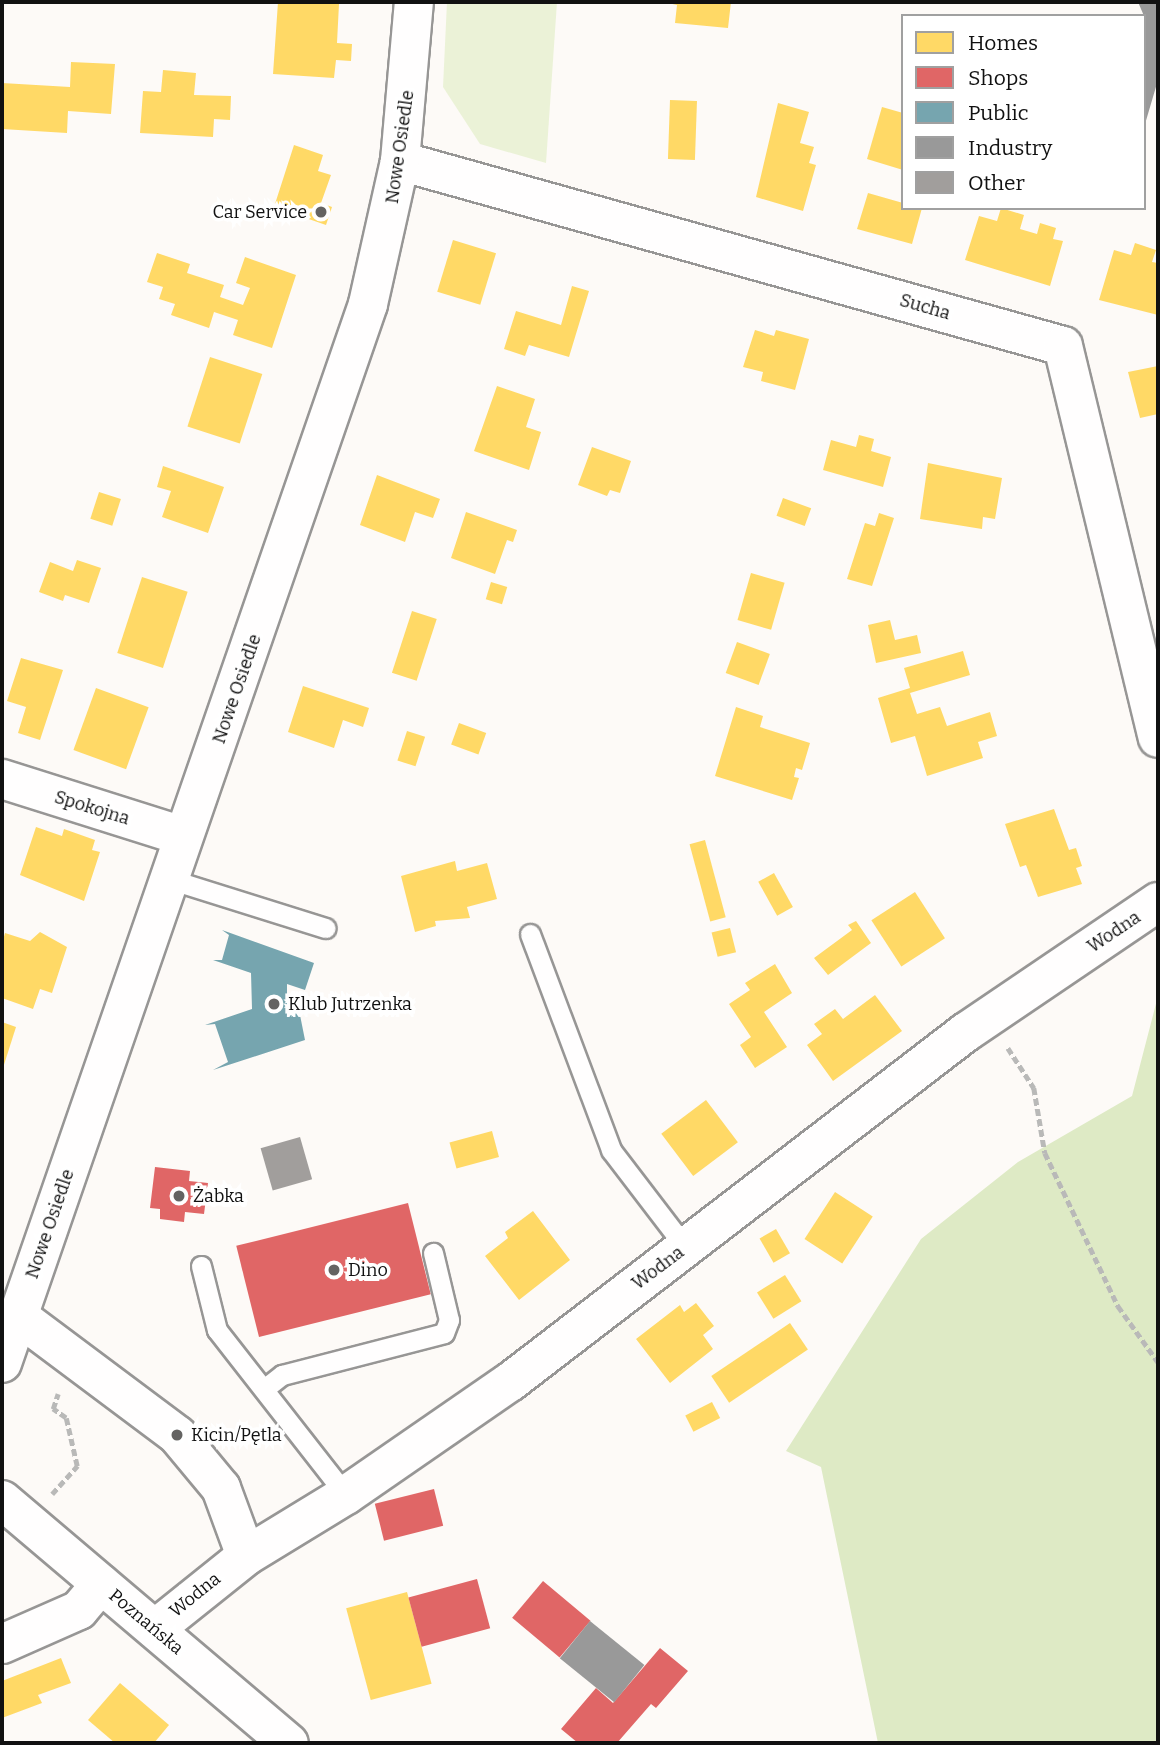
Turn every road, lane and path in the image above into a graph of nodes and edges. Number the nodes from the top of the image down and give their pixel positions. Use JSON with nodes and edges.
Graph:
{"nodes":[{"id":1,"x":414,"y":2,"type":"edge"},
{"id":2,"x":400,"y":161,"type":"junction"},
{"id":3,"x":1158,"y":738,"type":"edge"},
{"id":4,"x":2,"y":779,"type":"edge"},
{"id":5,"x":183,"y":836,"type":"junction"},
{"id":6,"x":169,"y":879,"type":"junction"},
{"id":7,"x":1158,"y":902,"type":"edge"},
{"id":8,"x":325,"y":928,"type":"dead end"},
{"id":9,"x":530,"y":934,"type":"dead end"},
{"id":10,"x":987,"y":1018,"type":"junction"},
{"id":11,"x":686,"y":1248,"type":"junction"},
{"id":12,"x":433,"y":1253,"type":"dead end"},
{"id":13,"x":201,"y":1266,"type":"dead end"},
{"id":14,"x":18,"y":1316,"type":"junction"},
{"id":15,"x":71,"y":1356,"type":"junction"},
{"id":16,"x":1158,"y":1362,"type":"edge"},
{"id":17,"x":2,"y":1363,"type":"edge"},
{"id":18,"x":264,"y":1390,"type":"junction"},
{"id":19,"x":346,"y":1495,"type":"junction"},
{"id":20,"x":14,"y":1511,"type":"edge"},
{"id":21,"x":246,"y":1556,"type":"junction"},
{"id":22,"x":101,"y":1584,"type":"junction"},
{"id":23,"x":155,"y":1629,"type":"junction"},
{"id":24,"x":2,"y":1644,"type":"edge"},
{"id":25,"x":289,"y":1743,"type":"edge"}],
"edges":[{"from":1,"to":2,"type":"street","name":"Nowe Osiedle"},
{"from":2,"to":3,"type":"street","name":"Sucha"},
{"from":2,"to":5,"type":"street","name":"Nowe Osiedle"},
{"from":4,"to":5,"type":"street","name":"Spokojna"},
{"from":5,"to":6,"type":"street","name":"Nowe Osiedle"},
{"from":6,"to":8,"type":"lane"},
{"from":6,"to":14,"type":"street","name":"Nowe Osiedle"},
{"from":7,"to":10,"type":"street","name":"Wodna"},
{"from":9,"to":11,"type":"lane"},
{"from":10,"to":11,"type":"street","name":"Wodna"},
{"from":10,"to":16,"type":"path"},
{"from":11,"to":19,"type":"street","name":"Wodna"},
{"from":12,"to":18,"type":"lane"},
{"from":13,"to":18,"type":"lane"},
{"from":14,"to":15,"type":"street"},
{"from":14,"to":17,"type":"street","name":"Nowe Osiedle"},
{"from":15,"to":20,"type":"path"},
{"from":15,"to":21,"type":"street"},
{"from":18,"to":19,"type":"lane"},
{"from":19,"to":21,"type":"street","name":"Wodna"},
{"from":20,"to":22,"type":"street","name":"Poznańska"},
{"from":21,"to":23,"type":"street","name":"Wodna"},
{"from":22,"to":23,"type":"street","name":"Poznańska"},
{"from":22,"to":24,"type":"street"},
{"from":23,"to":25,"type":"street","name":"Poznańska"}]}
